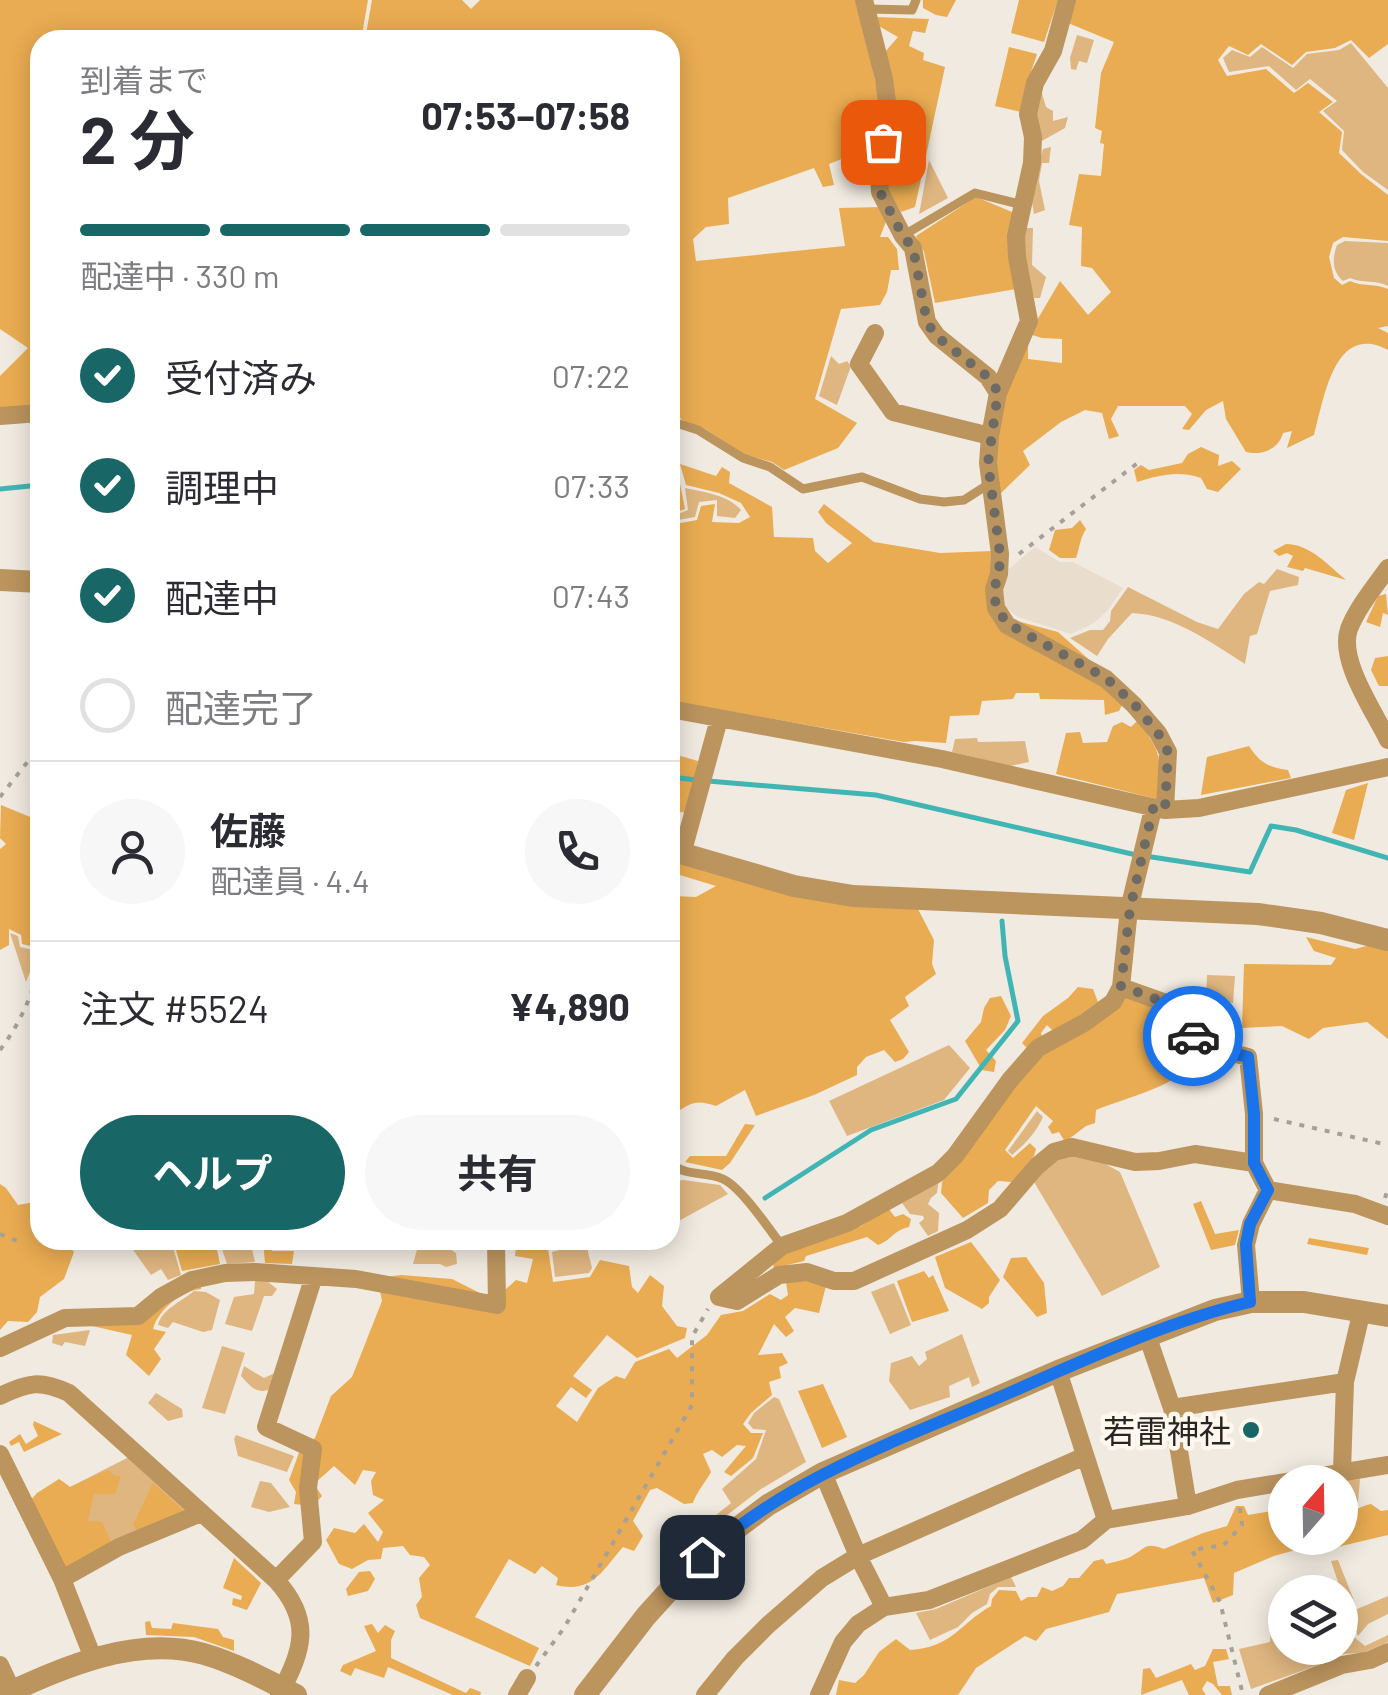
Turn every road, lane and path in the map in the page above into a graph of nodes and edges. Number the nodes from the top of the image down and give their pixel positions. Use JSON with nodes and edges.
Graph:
{"nodes":[{"id":1,"x":916,"y":0,"type":"edge"},
{"id":2,"x":1067,"y":0,"type":"edge"},
{"id":3,"x":866,"y":5,"type":"edge"},
{"id":4,"x":1023,"y":204,"type":"junction"},
{"id":5,"x":903,"y":236,"type":"junction"},
{"id":6,"x":875,"y":333,"type":"dead end"},
{"id":7,"x":998,"y":392,"type":"junction"},
{"id":8,"x":30,"y":414,"type":"edge"},
{"id":9,"x":0,"y":416,"type":"edge"},
{"id":10,"x":680,"y":424,"type":"edge"},
{"id":11,"x":990,"y":436,"type":"junction"},
{"id":12,"x":1139,"y":462,"type":"dead end"},
{"id":13,"x":990,"y":483,"type":"junction"},
{"id":14,"x":1388,"y":568,"type":"edge"},
{"id":15,"x":1000,"y":569,"type":"junction"},
{"id":16,"x":0,"y":580,"type":"edge"},
{"id":17,"x":30,"y":582,"type":"edge"},
{"id":18,"x":680,"y":711,"type":"edge"},
{"id":19,"x":719,"y":719,"type":"junction"},
{"id":20,"x":1388,"y":740,"type":"edge"},
{"id":21,"x":30,"y":759,"type":"edge"},
{"id":22,"x":1388,"y":767,"type":"edge"},
{"id":23,"x":0,"y":797,"type":"edge"},
{"id":24,"x":1159,"y":809,"type":"junction"},
{"id":25,"x":680,"y":842,"type":"edge"},
{"id":26,"x":680,"y":853,"type":"edge"},
{"id":27,"x":1130,"y":909,"type":"junction"},
{"id":28,"x":1388,"y":940,"type":"edge"},
{"id":29,"x":1121,"y":986,"type":"junction"},
{"id":30,"x":30,"y":999,"type":"edge"},
{"id":31,"x":0,"y":1050,"type":"edge"},
{"id":32,"x":1254,"y":1114,"type":"junction"},
{"id":33,"x":1388,"y":1145,"type":"edge"},
{"id":34,"x":1254,"y":1163,"type":"junction"},
{"id":35,"x":680,"y":1172,"type":"edge"},
{"id":36,"x":1268,"y":1190,"type":"junction"},
{"id":37,"x":1388,"y":1216,"type":"edge"},
{"id":38,"x":0,"y":1234,"type":"edge"},
{"id":39,"x":20,"y":1242,"type":"dead end"},
{"id":40,"x":782,"y":1246,"type":"junction"},
{"id":41,"x":496,"y":1250,"type":"edge"},
{"id":42,"x":314,"y":1276,"type":"junction"},
{"id":43,"x":720,"y":1297,"type":"junction"},
{"id":44,"x":1250,"y":1302,"type":"junction"},
{"id":45,"x":1362,"y":1310,"type":"junction"},
{"id":46,"x":1388,"y":1316,"type":"edge"},
{"id":47,"x":1147,"y":1335,"type":"junction"},
{"id":48,"x":0,"y":1348,"type":"edge"},
{"id":49,"x":1058,"y":1371,"type":"junction"},
{"id":50,"x":1345,"y":1382,"type":"junction"},
{"id":51,"x":0,"y":1396,"type":"edge"},
{"id":52,"x":1172,"y":1408,"type":"junction"},
{"id":53,"x":0,"y":1454,"type":"edge"},
{"id":54,"x":1085,"y":1456,"type":"junction"},
{"id":55,"x":1388,"y":1464,"type":"edge"},
{"id":56,"x":1342,"y":1465,"type":"edge"},
{"id":57,"x":1358,"y":1469,"type":"edge"},
{"id":58,"x":823,"y":1473,"type":"junction"},
{"id":59,"x":1268,"y":1484,"type":"edge"},
{"id":60,"x":1188,"y":1506,"type":"junction"},
{"id":61,"x":201,"y":1513,"type":"junction"},
{"id":62,"x":1106,"y":1520,"type":"junction"},
{"id":63,"x":1242,"y":1525,"type":"dead end"},
{"id":64,"x":858,"y":1556,"type":"junction"},
{"id":65,"x":62,"y":1579,"type":"junction"},
{"id":66,"x":276,"y":1580,"type":"junction"},
{"id":67,"x":884,"y":1607,"type":"junction"},
{"id":68,"x":1388,"y":1652,"type":"edge"},
{"id":69,"x":93,"y":1658,"type":"junction"},
{"id":70,"x":0,"y":1664,"type":"edge"},
{"id":71,"x":527,"y":1678,"type":"joint"},
{"id":72,"x":286,"y":1693,"type":"edge"},
{"id":73,"x":10,"y":1694,"type":"edge"},
{"id":74,"x":517,"y":1695,"type":"edge"},
{"id":75,"x":585,"y":1695,"type":"edge"},
{"id":76,"x":705,"y":1695,"type":"edge"},
{"id":77,"x":819,"y":1695,"type":"edge"},
{"id":78,"x":1243,"y":1695,"type":"edge"},
{"id":79,"x":1268,"y":1695,"type":"edge"}],
"edges":[{"from":1,"to":3,"type":"lane"},
{"from":2,"to":4,"type":"street"},
{"from":3,"to":5,"type":"street"},
{"from":4,"to":5,"type":"lane"},
{"from":4,"to":7,"type":"street"},
{"from":5,"to":7,"type":"street"},
{"from":6,"to":11,"type":"street"},
{"from":7,"to":11,"type":"street"},
{"from":8,"to":9,"type":"street"},
{"from":10,"to":13,"type":"lane"},
{"from":11,"to":13,"type":"street"},
{"from":12,"to":15,"type":"path"},
{"from":13,"to":15,"type":"street"},
{"from":14,"to":20,"type":"street"},
{"from":15,"to":24,"type":"street"},
{"from":16,"to":17,"type":"street"},
{"from":18,"to":19,"type":"street"},
{"from":19,"to":24,"type":"street"},
{"from":19,"to":25,"type":"street"},
{"from":21,"to":23,"type":"path"},
{"from":22,"to":24,"type":"street"},
{"from":24,"to":27,"type":"street"},
{"from":26,"to":27,"type":"street"},
{"from":27,"to":28,"type":"street"},
{"from":27,"to":29,"type":"street"},
{"from":29,"to":32,"type":"street"},
{"from":29,"to":40,"type":"street"},
{"from":30,"to":31,"type":"path"},
{"from":32,"to":33,"type":"path"},
{"from":32,"to":34,"type":"street"},
{"from":34,"to":36,"type":"street"},
{"from":34,"to":43,"type":"street"},
{"from":35,"to":40,"type":"lane"},
{"from":36,"to":37,"type":"street"},
{"from":36,"to":44,"type":"street"},
{"from":38,"to":39,"type":"path"},
{"from":40,"to":43,"type":"street"},
{"from":41,"to":42,"type":"street"},
{"from":42,"to":48,"type":"street"},
{"from":42,"to":66,"type":"street"},
{"from":43,"to":71,"type":"path"},
{"from":44,"to":45,"type":"street"},
{"from":44,"to":47,"type":"street"},
{"from":45,"to":46,"type":"street"},
{"from":45,"to":50,"type":"street"},
{"from":47,"to":49,"type":"street"},
{"from":47,"to":52,"type":"street"},
{"from":49,"to":54,"type":"street"},
{"from":49,"to":58,"type":"street"},
{"from":50,"to":52,"type":"street"},
{"from":50,"to":56,"type":"street"},
{"from":51,"to":61,"type":"street"},
{"from":52,"to":60,"type":"street"},
{"from":53,"to":65,"type":"street"},
{"from":54,"to":62,"type":"street"},
{"from":54,"to":64,"type":"street"},
{"from":55,"to":57,"type":"street"},
{"from":58,"to":64,"type":"street"},
{"from":58,"to":75,"type":"street"},
{"from":59,"to":60,"type":"street"},
{"from":60,"to":62,"type":"street"},
{"from":61,"to":65,"type":"street"},
{"from":61,"to":66,"type":"street"},
{"from":62,"to":67,"type":"street"},
{"from":63,"to":78,"type":"path"},
{"from":64,"to":67,"type":"street"},
{"from":64,"to":76,"type":"street"},
{"from":65,"to":69,"type":"street"},
{"from":66,"to":72,"type":"street"},
{"from":67,"to":77,"type":"street"},
{"from":68,"to":79,"type":"street"},
{"from":69,"to":72,"type":"street"},
{"from":69,"to":73,"type":"street"},
{"from":70,"to":73,"type":"street"},
{"from":71,"to":74,"type":"street"}]}
